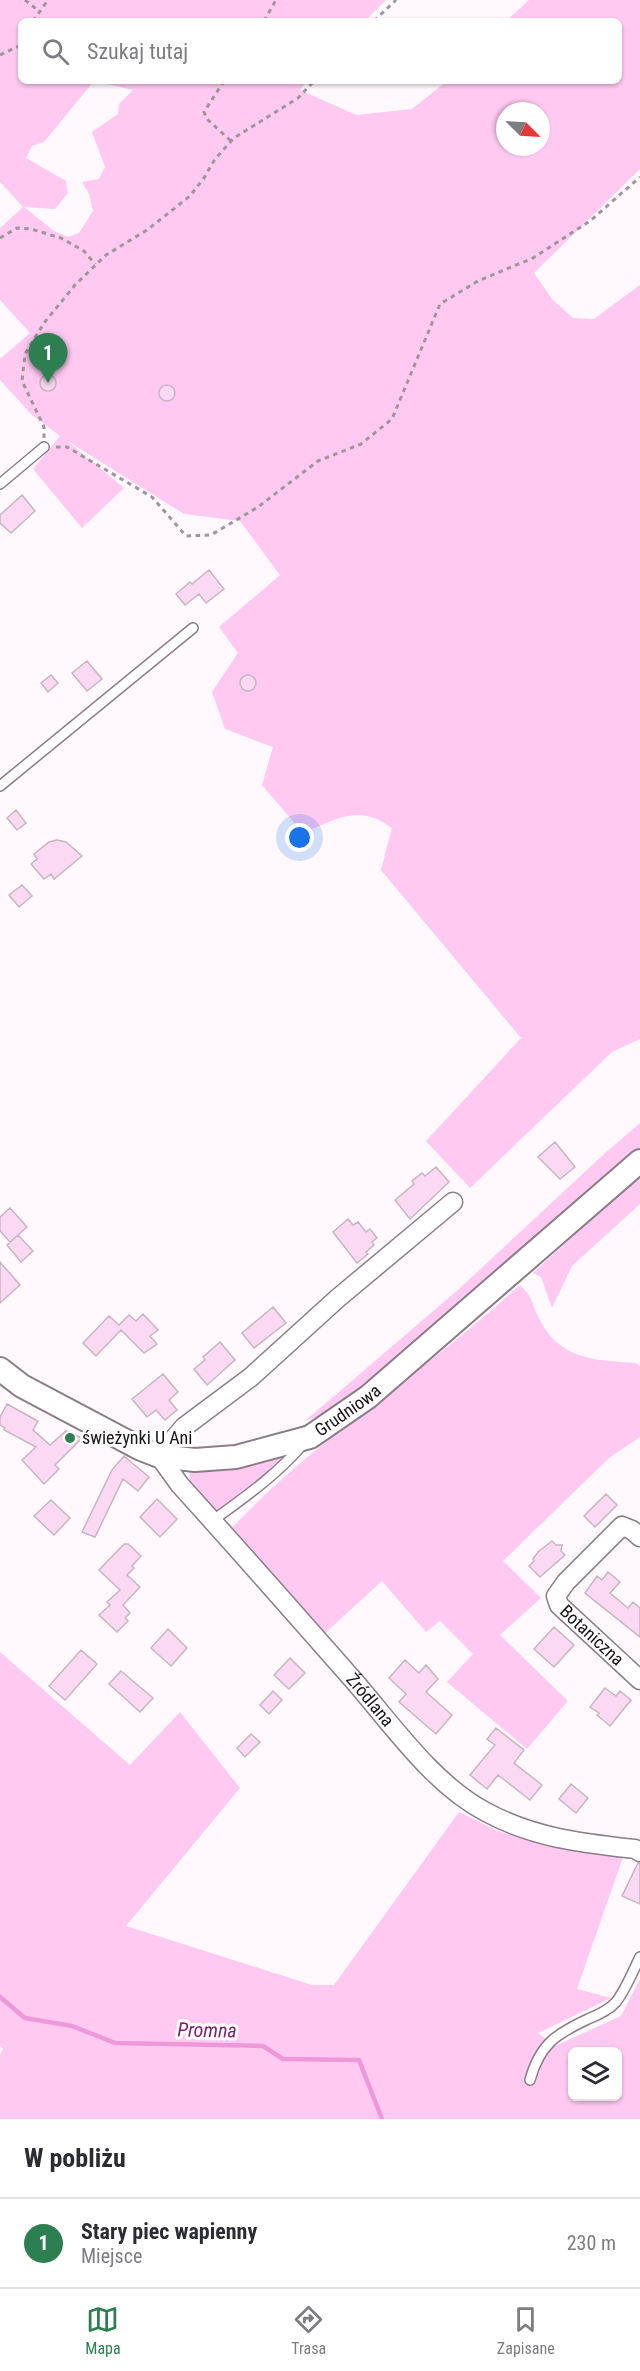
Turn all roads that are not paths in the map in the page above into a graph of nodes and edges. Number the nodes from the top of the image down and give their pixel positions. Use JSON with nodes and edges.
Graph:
{"nodes":[{"id":1,"x":44,"y":447,"type":"road end"},
{"id":2,"x":0,"y":484,"type":"edge"},
{"id":3,"x":193,"y":628,"type":"dead end"},
{"id":4,"x":0,"y":786,"type":"edge"},
{"id":5,"x":640,"y":1161,"type":"edge"},
{"id":6,"x":453,"y":1202,"type":"dead end"},
{"id":7,"x":0,"y":1369,"type":"edge"},
{"id":8,"x":310,"y":1437,"type":"junction"},
{"id":9,"x":159,"y":1456,"type":"junction"},
{"id":10,"x":212,"y":1521,"type":"junction"},
{"id":11,"x":640,"y":1537,"type":"edge"},
{"id":12,"x":640,"y":1680,"type":"edge"},
{"id":13,"x":638,"y":1848,"type":"edge"},
{"id":14,"x":640,"y":1957,"type":"edge"},
{"id":15,"x":530,"y":2080,"type":"dead end"}],
"edges":[{"from":1,"to":2,"type":"lane"},
{"from":3,"to":4,"type":"lane"},
{"from":5,"to":8,"type":"street","name":"Grudniowa"},
{"from":6,"to":9,"type":"street"},
{"from":7,"to":9,"type":"street","name":"Grudniowa"},
{"from":8,"to":9,"type":"street","name":"Grudniowa"},
{"from":8,"to":10,"type":"lane"},
{"from":9,"to":10,"type":"street","name":"Źródlana"},
{"from":10,"to":13,"type":"street","name":"Źródlana"},
{"from":11,"to":12,"type":"street","name":"Botaniczna"},
{"from":14,"to":15,"type":"lane"}]}
